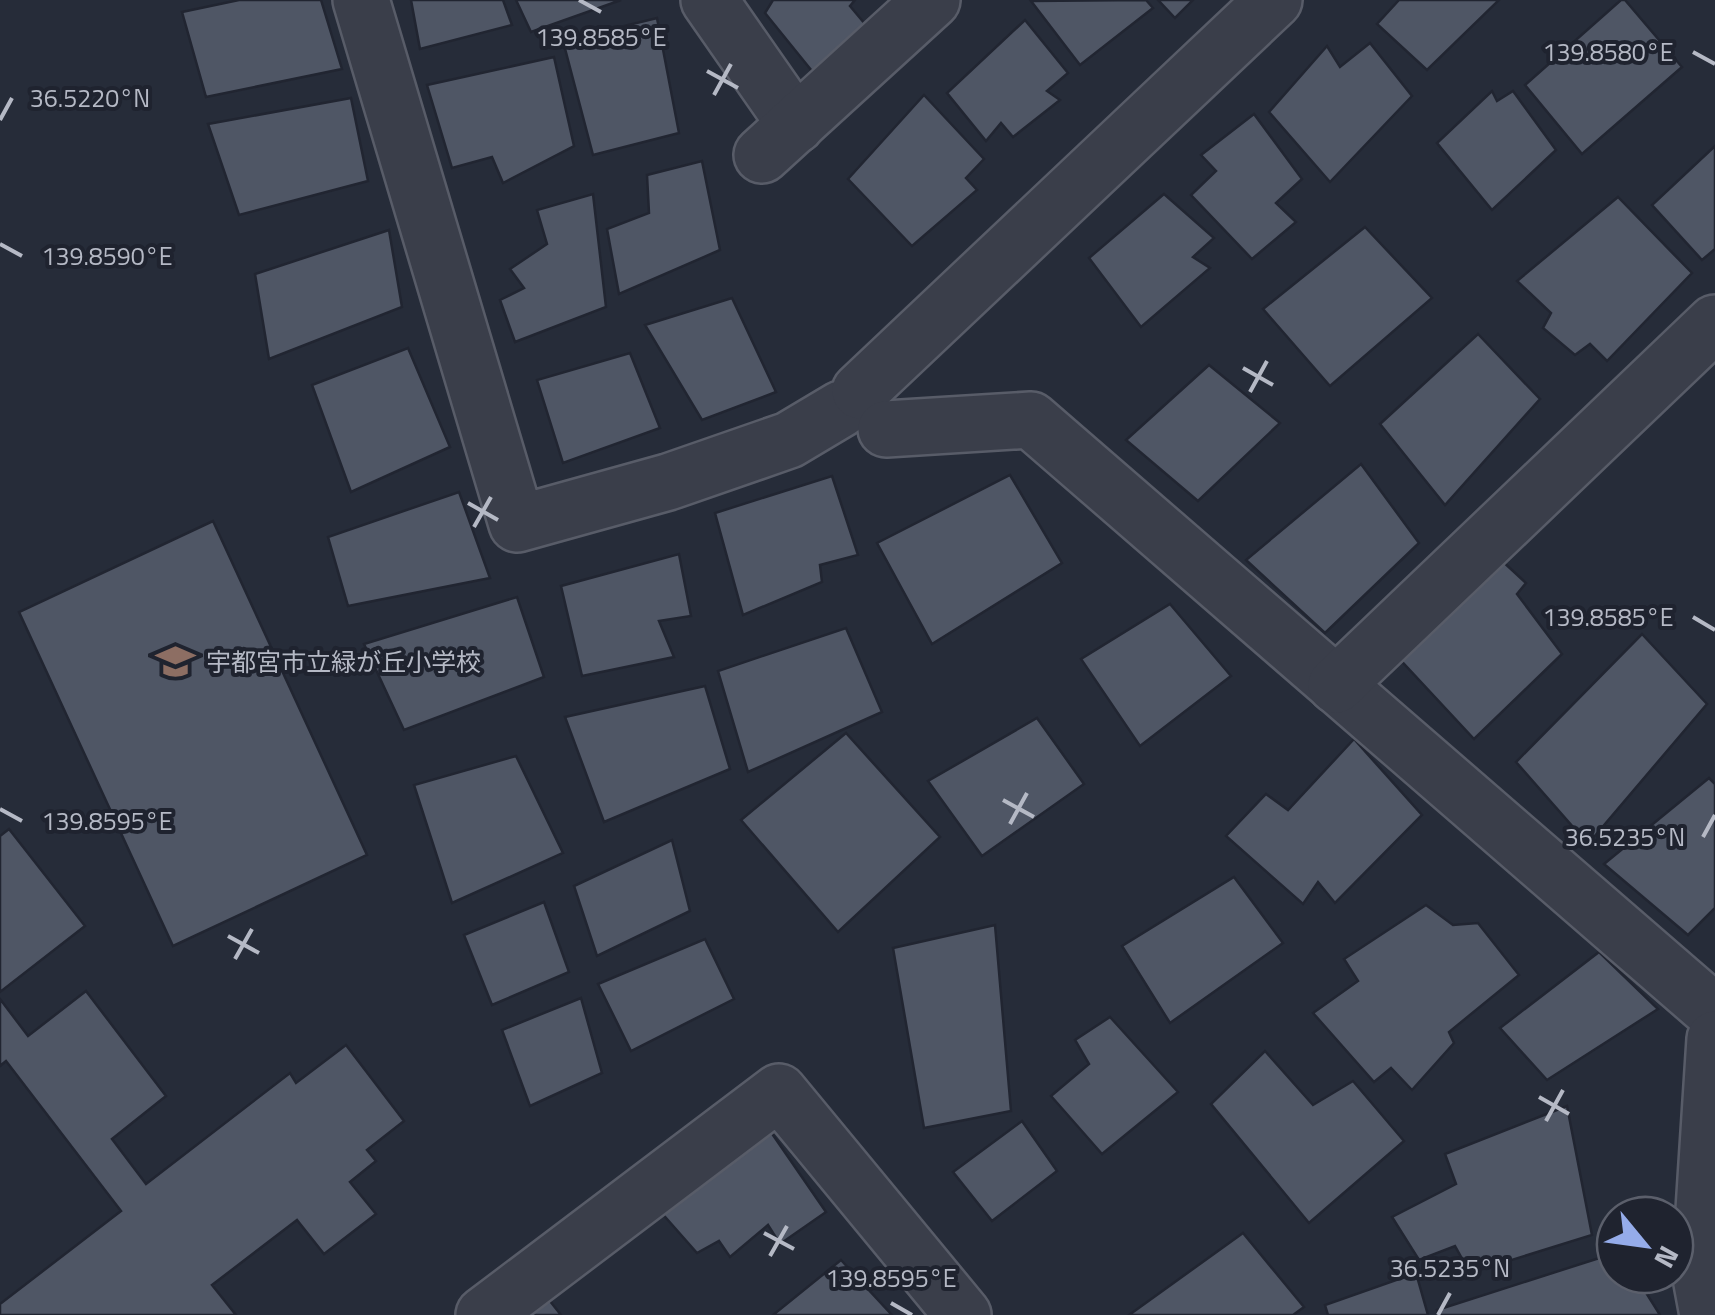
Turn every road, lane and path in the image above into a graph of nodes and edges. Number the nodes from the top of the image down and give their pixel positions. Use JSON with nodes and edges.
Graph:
{"nodes":[{"id":1,"x":361,"y":0,"type":"edge"},
{"id":2,"x":710,"y":0,"type":"edge"},
{"id":3,"x":932,"y":0,"type":"edge"},
{"id":4,"x":1274,"y":0,"type":"edge"},
{"id":5,"x":1715,"y":323,"type":"edge"},
{"id":6,"x":862,"y":410,"type":"junction"},
{"id":7,"x":1336,"y":685,"type":"junction"},
{"id":8,"x":1715,"y":1014,"type":"edge"},
{"id":9,"x":1715,"y":1039,"type":"edge"},
{"id":10,"x":484,"y":1315,"type":"edge"},
{"id":11,"x":964,"y":1315,"type":"edge"},
{"id":12,"x":1708,"y":1315,"type":"edge"}],
"edges":[{"from":1,"to":6,"type":"street"},
{"from":2,"to":3,"type":"street"},
{"from":4,"to":6,"type":"street"},
{"from":5,"to":7,"type":"street"},
{"from":6,"to":7,"type":"street"},
{"from":7,"to":8,"type":"street"},
{"from":9,"to":12,"type":"street"},
{"from":10,"to":11,"type":"street"}]}
